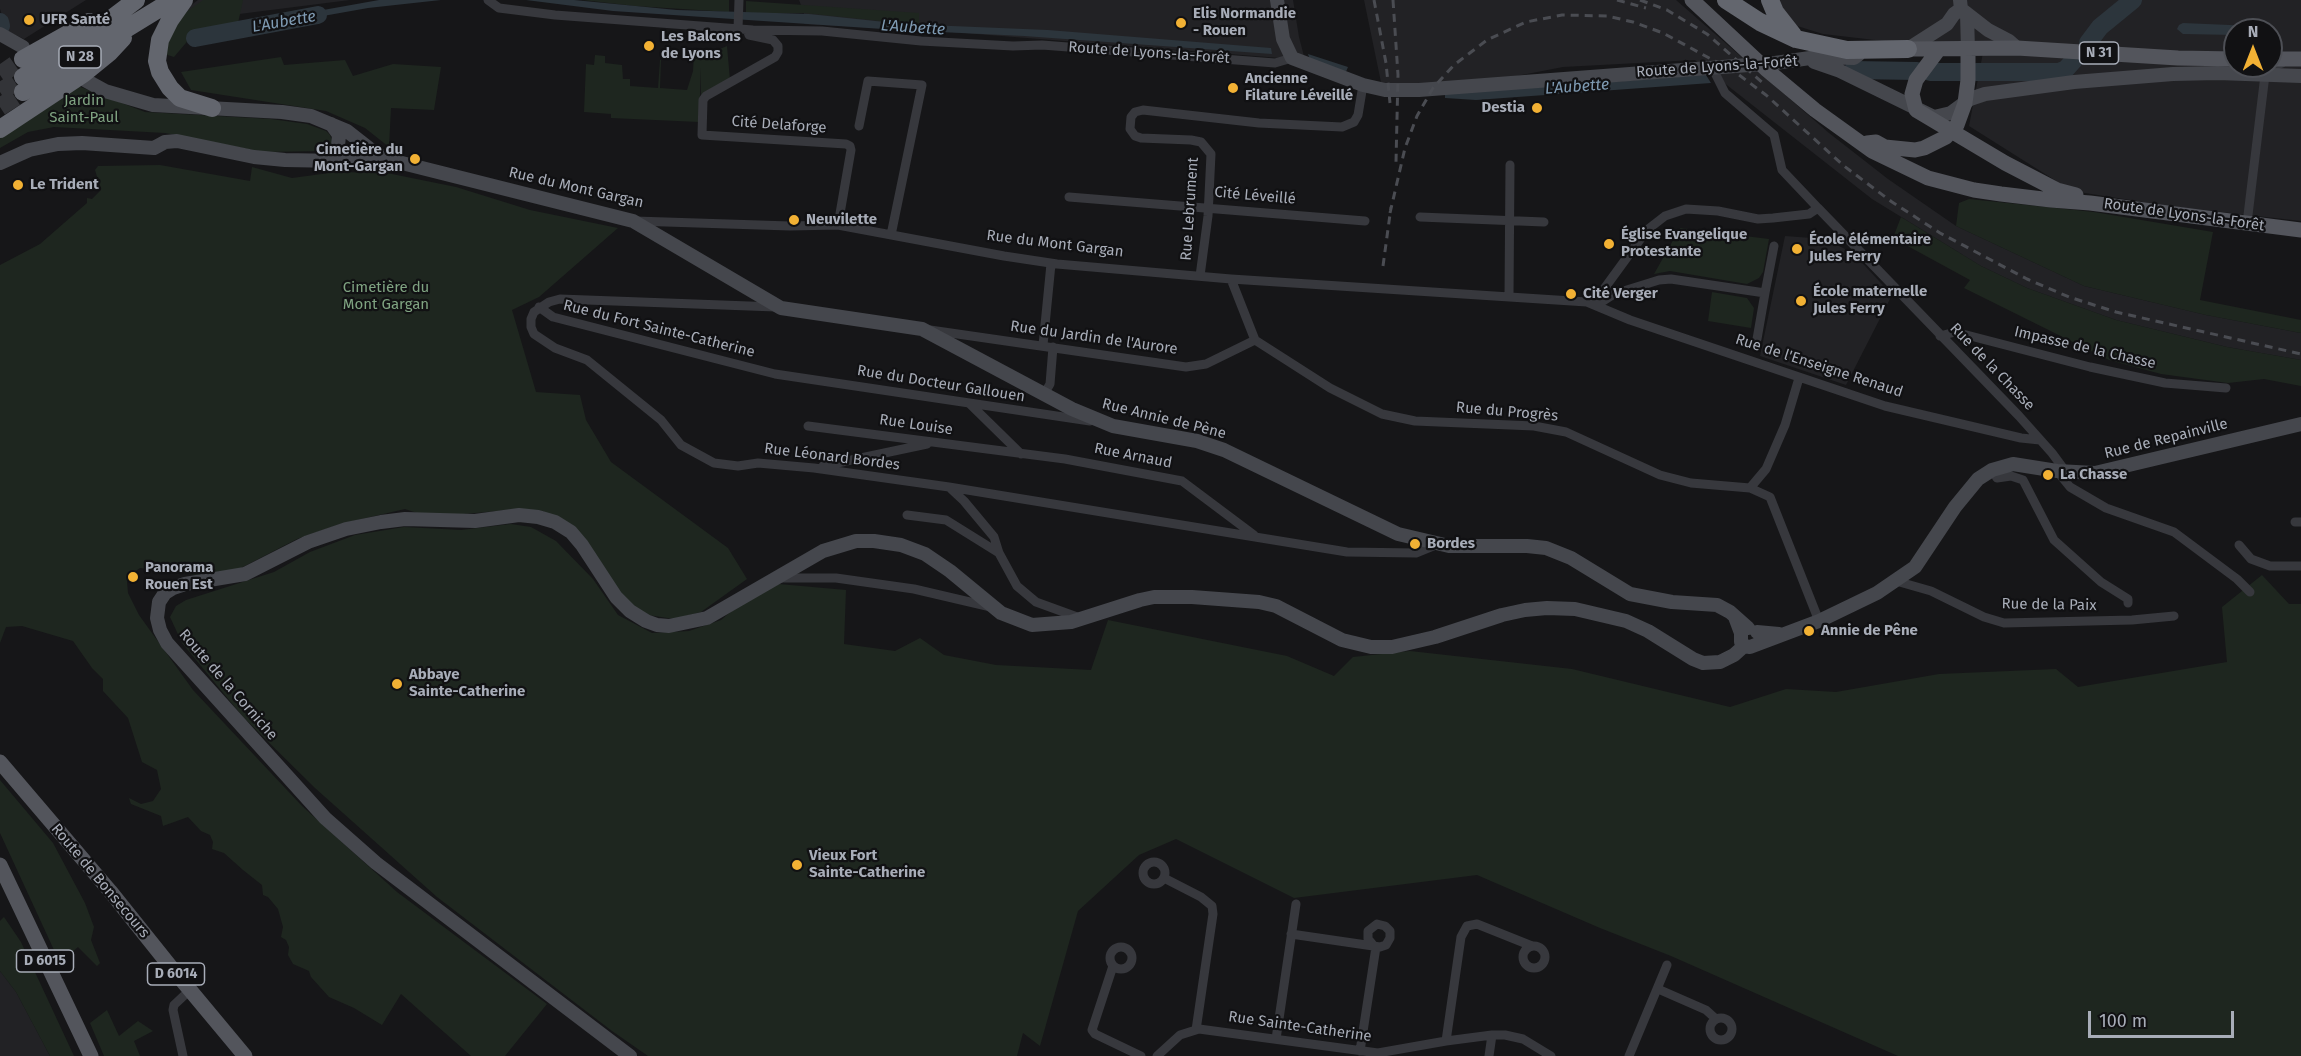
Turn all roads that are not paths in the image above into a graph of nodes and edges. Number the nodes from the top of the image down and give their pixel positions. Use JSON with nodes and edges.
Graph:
{"nodes":[{"id":1,"x":173,"y":0,"type":"edge"},
{"id":2,"x":184,"y":0,"type":"edge"},
{"id":3,"x":488,"y":0,"type":"edge"},
{"id":4,"x":1277,"y":0,"type":"edge"},
{"id":5,"x":1692,"y":0,"type":"edge"},
{"id":6,"x":1726,"y":0,"type":"edge"},
{"id":7,"x":1770,"y":0,"type":"edge"},
{"id":8,"x":739,"y":5,"type":"edge"},
{"id":9,"x":1963,"y":8,"type":"edge"},
{"id":10,"x":133,"y":9,"type":"edge"},
{"id":11,"x":1947,"y":24,"type":"junction"},
{"id":12,"x":741,"y":26,"type":"junction"},
{"id":13,"x":0,"y":34,"type":"edge"},
{"id":14,"x":1796,"y":39,"type":"junction"},
{"id":15,"x":2017,"y":48,"type":"junction"},
{"id":16,"x":1939,"y":49,"type":"junction"},
{"id":17,"x":1908,"y":50,"type":"junction"},
{"id":18,"x":1968,"y":50,"type":"junction"},
{"id":19,"x":1865,"y":51,"type":"junction"},
{"id":20,"x":1292,"y":58,"type":"junction"},
{"id":21,"x":1810,"y":59,"type":"junction"},
{"id":22,"x":2223,"y":59,"type":"edge"},
{"id":23,"x":1712,"y":67,"type":"junction"},
{"id":24,"x":23,"y":69,"type":"junction"},
{"id":25,"x":2223,"y":72,"type":"edge"},
{"id":26,"x":2283,"y":73,"type":"edge"},
{"id":27,"x":2301,"y":76,"type":"edge"},
{"id":28,"x":2261,"y":78,"type":"edge"},
{"id":29,"x":85,"y":80,"type":"dead end"},
{"id":30,"x":1363,"y":85,"type":"junction"},
{"id":31,"x":1965,"y":103,"type":"junction"},
{"id":32,"x":212,"y":108,"type":"junction"},
{"id":33,"x":1916,"y":110,"type":"junction"},
{"id":34,"x":329,"y":122,"type":"junction"},
{"id":35,"x":859,"y":126,"type":"dead end"},
{"id":36,"x":0,"y":129,"type":"edge"},
{"id":37,"x":1951,"y":132,"type":"junction"},
{"id":38,"x":702,"y":135,"type":"joint"},
{"id":39,"x":1861,"y":144,"type":"junction"},
{"id":40,"x":375,"y":153,"type":"junction"},
{"id":41,"x":323,"y":159,"type":"junction"},
{"id":42,"x":0,"y":163,"type":"edge"},
{"id":43,"x":1510,"y":165,"type":"dead end"},
{"id":44,"x":1069,"y":196,"type":"dead end"},
{"id":45,"x":2090,"y":202,"type":"junction"},
{"id":46,"x":1207,"y":207,"type":"junction"},
{"id":47,"x":1818,"y":208,"type":"junction"},
{"id":48,"x":2248,"y":214,"type":"dead end"},
{"id":49,"x":1420,"y":217,"type":"dead end"},
{"id":50,"x":1509,"y":220,"type":"junction"},
{"id":51,"x":633,"y":221,"type":"junction"},
{"id":52,"x":1365,"y":221,"type":"dead end"},
{"id":53,"x":1544,"y":222,"type":"dead end"},
{"id":54,"x":838,"y":225,"type":"junction"},
{"id":55,"x":2301,"y":230,"type":"edge"},
{"id":56,"x":891,"y":235,"type":"junction"},
{"id":57,"x":1774,"y":246,"type":"dead end"},
{"id":58,"x":1051,"y":264,"type":"junction"},
{"id":59,"x":1200,"y":276,"type":"junction"},
{"id":60,"x":1231,"y":279,"type":"junction"},
{"id":61,"x":1765,"y":293,"type":"junction"},
{"id":62,"x":1509,"y":296,"type":"junction"},
{"id":63,"x":1595,"y":305,"type":"junction"},
{"id":64,"x":539,"y":307,"type":"junction"},
{"id":65,"x":781,"y":308,"type":"junction"},
{"id":66,"x":922,"y":329,"type":"junction"},
{"id":67,"x":1941,"y":336,"type":"junction"},
{"id":68,"x":1255,"y":339,"type":"junction"},
{"id":69,"x":1757,"y":339,"type":"dead end"},
{"id":70,"x":1048,"y":346,"type":"junction"},
{"id":71,"x":775,"y":374,"type":"joint"},
{"id":72,"x":1799,"y":378,"type":"junction"},
{"id":73,"x":2226,"y":388,"type":"dead end"},
{"id":74,"x":1044,"y":394,"type":"junction"},
{"id":75,"x":970,"y":404,"type":"junction"},
{"id":76,"x":1104,"y":422,"type":"junction"},
{"id":77,"x":2301,"y":424,"type":"edge"},
{"id":78,"x":808,"y":426,"type":"dead end"},
{"id":79,"x":2040,"y":440,"type":"junction"},
{"id":80,"x":932,"y":443,"type":"junction"},
{"id":81,"x":1021,"y":454,"type":"junction"},
{"id":82,"x":814,"y":468,"type":"junction"},
{"id":83,"x":1992,"y":470,"type":"junction"},
{"id":84,"x":2062,"y":472,"type":"junction"},
{"id":85,"x":949,"y":487,"type":"junction"},
{"id":86,"x":1749,"y":488,"type":"junction"},
{"id":87,"x":907,"y":515,"type":"dead end"},
{"id":88,"x":1257,"y":537,"type":"junction"},
{"id":89,"x":1438,"y":544,"type":"junction"},
{"id":90,"x":2239,"y":545,"type":"dead end"},
{"id":91,"x":999,"y":553,"type":"junction"},
{"id":92,"x":2301,"y":566,"type":"edge"},
{"id":93,"x":774,"y":578,"type":"junction"},
{"id":94,"x":1896,"y":581,"type":"junction"},
{"id":95,"x":2250,"y":592,"type":"dead end"},
{"id":96,"x":2128,"y":603,"type":"dead end"},
{"id":97,"x":992,"y":607,"type":"junction"},
{"id":98,"x":2174,"y":616,"type":"dead end"},
{"id":99,"x":1081,"y":619,"type":"junction"},
{"id":100,"x":1819,"y":621,"type":"junction"},
{"id":101,"x":1749,"y":636,"type":"junction"},
{"id":102,"x":0,"y":762,"type":"edge"},
{"id":103,"x":0,"y":865,"type":"edge"},
{"id":104,"x":1164,"y":878,"type":"dead end"},
{"id":105,"x":1296,"y":904,"type":"dead end"},
{"id":106,"x":1291,"y":934,"type":"junction"},
{"id":107,"x":1532,"y":946,"type":"dead end"},
{"id":108,"x":1667,"y":965,"type":"dead end"},
{"id":109,"x":1113,"y":966,"type":"dead end"},
{"id":110,"x":190,"y":990,"type":"junction"},
{"id":111,"x":1658,"y":990,"type":"junction"},
{"id":112,"x":1716,"y":1018,"type":"dead end"},
{"id":113,"x":1196,"y":1030,"type":"junction"},
{"id":114,"x":1492,"y":1035,"type":"junction"},
{"id":115,"x":1276,"y":1039,"type":"junction"},
{"id":116,"x":1446,"y":1041,"type":"junction"},
{"id":117,"x":1360,"y":1051,"type":"junction"},
{"id":118,"x":1414,"y":1052,"type":"edge"},
{"id":119,"x":1341,"y":1053,"type":"edge"},
{"id":120,"x":91,"y":1056,"type":"edge"},
{"id":121,"x":183,"y":1056,"type":"edge"},
{"id":122,"x":245,"y":1056,"type":"edge"},
{"id":123,"x":630,"y":1056,"type":"edge"},
{"id":124,"x":1141,"y":1056,"type":"edge"},
{"id":125,"x":1157,"y":1056,"type":"edge"},
{"id":126,"x":1489,"y":1056,"type":"edge"},
{"id":127,"x":1551,"y":1056,"type":"edge"},
{"id":128,"x":1629,"y":1056,"type":"edge"}],
"edges":[{"from":1,"to":10,"type":"highway","number":"N 28"},
{"from":2,"to":32,"type":"highway"},
{"from":3,"to":12,"type":"street","name":"Route de Lyons-la-Forêt"},
{"from":4,"to":20,"type":"street"},
{"from":5,"to":39,"type":"main road","name":"Route de Lyons-la-Forêt"},
{"from":6,"to":14,"type":"highway","number":"N 31"},
{"from":7,"to":14,"type":"highway"},
{"from":8,"to":12,"type":"street"},
{"from":9,"to":11,"type":"street"},
{"from":9,"to":15,"type":"street"},
{"from":9,"to":18,"type":"street"},
{"from":10,"to":24,"type":"highway","number":"N 28"},
{"from":10,"to":24,"type":"highway"},
{"from":10,"to":36,"type":"highway"},
{"from":11,"to":16,"type":"street"},
{"from":11,"to":17,"type":"street"},
{"from":12,"to":20,"type":"street","name":"Route de Lyons-la-Forêt"},
{"from":12,"to":38,"type":"street","name":"Route de Lyons-la-Forêt"},
{"from":13,"to":24,"type":"street"},
{"from":14,"to":19,"type":"highway","number":"N 31"},
{"from":15,"to":18,"type":"main road","number":"N 31"},
{"from":15,"to":22,"type":"main road","number":"N 31"},
{"from":16,"to":17,"type":"main road","number":"N 31"},
{"from":16,"to":18,"type":"main road","number":"N 31"},
{"from":16,"to":33,"type":"main road"},
{"from":17,"to":19,"type":"highway","number":"N 31"},
{"from":18,"to":31,"type":"main road"},
{"from":19,"to":21,"type":"street","name":"Route de Lyons-la-Forêt"},
{"from":20,"to":30,"type":"street","name":"Route de Lyons-la-Forêt"},
{"from":21,"to":23,"type":"street","name":"Route de Lyons-la-Forêt"},
{"from":21,"to":33,"type":"street"},
{"from":23,"to":30,"type":"street","name":"Route de Lyons-la-Forêt"},
{"from":23,"to":47,"type":"street"},
{"from":25,"to":31,"type":"street"},
{"from":26,"to":27,"type":"street"},
{"from":28,"to":48,"type":"street"},
{"from":29,"to":32,"type":"street","name":"Rue du Mont Gargan"},
{"from":30,"to":46,"type":"street","name":"Rue Lebrument"},
{"from":31,"to":33,"type":"street"},
{"from":31,"to":37,"type":"main road"},
{"from":32,"to":34,"type":"street","name":"Rue du Mont Gargan"},
{"from":33,"to":37,"type":"main road"},
{"from":34,"to":40,"type":"street","name":"Rue du Mont Gargan"},
{"from":34,"to":41,"type":"street"},
{"from":35,"to":56,"type":"street"},
{"from":37,"to":39,"type":"main road"},
{"from":37,"to":45,"type":"main road"},
{"from":38,"to":54,"type":"street","name":"Cité Delaforge"},
{"from":39,"to":45,"type":"main road","name":"Route de Lyons-la-Forêt"},
{"from":40,"to":41,"type":"street"},
{"from":40,"to":51,"type":"street","name":"Rue du Mont Gargan"},
{"from":41,"to":42,"type":"street"},
{"from":43,"to":50,"type":"street"},
{"from":44,"to":46,"type":"street","name":"Cité Léveillé"},
{"from":45,"to":55,"type":"main road","name":"Route de Lyons-la-Forêt"},
{"from":46,"to":52,"type":"street","name":"Cité Léveillé"},
{"from":46,"to":59,"type":"street","name":"Rue Lebrument"},
{"from":47,"to":63,"type":"street"},
{"from":47,"to":67,"type":"street","name":"Rue de la Chasse"},
{"from":49,"to":50,"type":"street"},
{"from":50,"to":53,"type":"street"},
{"from":50,"to":62,"type":"street"},
{"from":51,"to":54,"type":"street","name":"Rue du Mont Gargan"},
{"from":51,"to":65,"type":"street","name":"Rue Annie de Pène"},
{"from":54,"to":56,"type":"street","name":"Rue du Mont Gargan"},
{"from":56,"to":58,"type":"street","name":"Rue du Mont Gargan"},
{"from":57,"to":61,"type":"street"},
{"from":58,"to":59,"type":"street","name":"Rue du Mont Gargan"},
{"from":58,"to":70,"type":"street"},
{"from":59,"to":60,"type":"street","name":"Rue du Mont Gargan"},
{"from":60,"to":62,"type":"street","name":"Rue du Mont Gargan"},
{"from":60,"to":68,"type":"street"},
{"from":61,"to":63,"type":"street"},
{"from":61,"to":69,"type":"street"},
{"from":62,"to":63,"type":"street","name":"Rue du Mont Gargan"},
{"from":63,"to":72,"type":"street","name":"Rue de l'Enseigne Renaud"},
{"from":64,"to":65,"type":"street"},
{"from":64,"to":71,"type":"street","name":"Rue du Fort Sainte-Catherine"},
{"from":64,"to":82,"type":"street","name":"Rue Léonard Bordes"},
{"from":65,"to":66,"type":"street","name":"Rue Annie de Pène"},
{"from":66,"to":70,"type":"street","name":"Rue du Jardin de l'Aurore"},
{"from":66,"to":74,"type":"street","name":"Rue Annie de Pène"},
{"from":67,"to":73,"type":"street","name":"Impasse de la Chasse"},
{"from":67,"to":79,"type":"street","name":"Rue de la Chasse"},
{"from":68,"to":70,"type":"street","name":"Rue du Jardin de l'Aurore"},
{"from":68,"to":86,"type":"street","name":"Rue du Progrès"},
{"from":70,"to":74,"type":"street"},
{"from":71,"to":75,"type":"street","name":"Rue du Docteur Gallouen"},
{"from":72,"to":79,"type":"street","name":"Rue de l'Enseigne Renaud"},
{"from":72,"to":86,"type":"street"},
{"from":74,"to":76,"type":"street","name":"Rue Annie de Pène"},
{"from":75,"to":76,"type":"street","name":"Rue du Docteur Gallouen"},
{"from":75,"to":81,"type":"street"},
{"from":76,"to":89,"type":"street","name":"Rue Annie de Pène"},
{"from":77,"to":84,"type":"street","name":"Rue de Repainville"},
{"from":78,"to":80,"type":"street","name":"Rue Louise"},
{"from":79,"to":84,"type":"street","name":"Rue de la Chasse"},
{"from":80,"to":81,"type":"street","name":"Rue Louise"},
{"from":80,"to":82,"type":"street"},
{"from":81,"to":88,"type":"street","name":"Rue Arnaud"},
{"from":82,"to":85,"type":"street","name":"Rue Léonard Bordes"},
{"from":83,"to":84,"type":"street","name":"Rue de Repainville"},
{"from":83,"to":94,"type":"street"},
{"from":83,"to":96,"type":"street","name":"Rue de la Paix"},
{"from":84,"to":95,"type":"street","name":"Rue de la Chasse"},
{"from":85,"to":88,"type":"street","name":"Rue Léonard Bordes"},
{"from":85,"to":91,"type":"street"},
{"from":86,"to":100,"type":"street","name":"Rue du Progrès"},
{"from":87,"to":91,"type":"street"},
{"from":88,"to":89,"type":"street","name":"Rue Léonard Bordes"},
{"from":89,"to":101,"type":"street","name":"Rue Annie de Pène"},
{"from":90,"to":92,"type":"street"},
{"from":91,"to":99,"type":"street"},
{"from":93,"to":97,"type":"street"},
{"from":93,"to":97,"type":"street"},
{"from":93,"to":123,"type":"street","name":"Route de la Corniche"},
{"from":94,"to":98,"type":"street","name":"Rue de la Paix"},
{"from":94,"to":100,"type":"street"},
{"from":97,"to":99,"type":"street"},
{"from":99,"to":101,"type":"street"},
{"from":100,"to":101,"type":"street"},
{"from":102,"to":110,"type":"main road","name":"Route de Bonsecours","number":"D 6014"},
{"from":103,"to":120,"type":"main road","number":"D 6015"},
{"from":104,"to":113,"type":"street"},
{"from":105,"to":106,"type":"street"},
{"from":106,"to":115,"type":"street"},
{"from":106,"to":117,"type":"street"},
{"from":107,"to":116,"type":"street"},
{"from":108,"to":111,"type":"street"},
{"from":109,"to":124,"type":"street"},
{"from":110,"to":121,"type":"street"},
{"from":110,"to":122,"type":"main road","name":"Route de Bonsecours","number":"D 6014"},
{"from":111,"to":112,"type":"street"},
{"from":111,"to":128,"type":"street"},
{"from":113,"to":115,"type":"street","name":"Rue Sainte-Catherine"},
{"from":113,"to":125,"type":"street"},
{"from":114,"to":116,"type":"street","name":"Rue Sainte-Catherine"},
{"from":114,"to":126,"type":"street"},
{"from":114,"to":127,"type":"street","name":"Rue Sainte-Catherine"},
{"from":115,"to":119,"type":"street","name":"Rue Sainte-Catherine"},
{"from":116,"to":118,"type":"street","name":"Rue Sainte-Catherine"},
{"from":117,"to":118,"type":"street","name":"Rue Sainte-Catherine"},
{"from":117,"to":119,"type":"street","name":"Rue Sainte-Catherine"}]}
